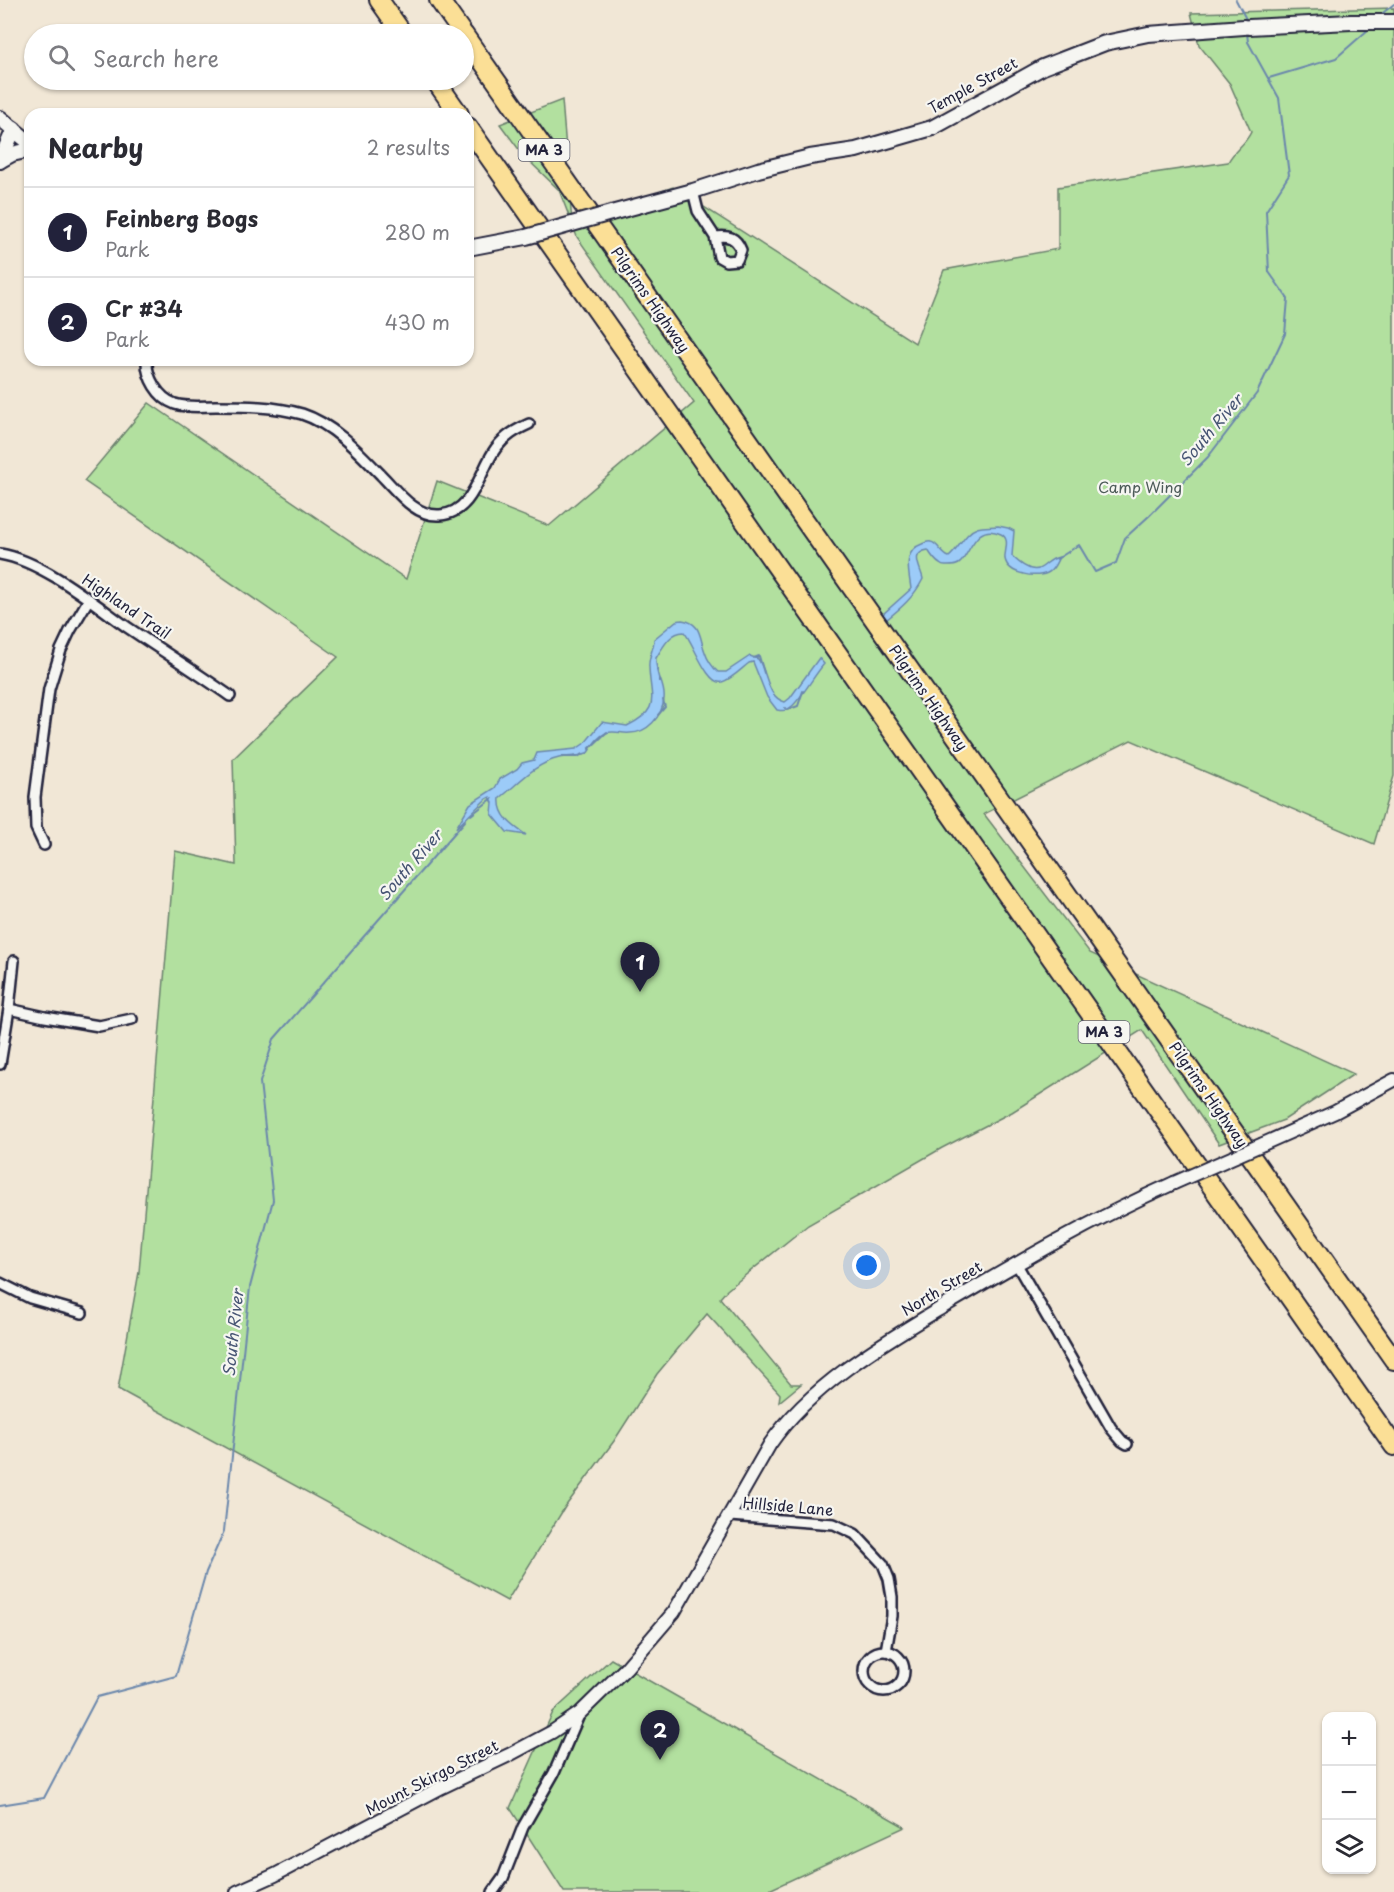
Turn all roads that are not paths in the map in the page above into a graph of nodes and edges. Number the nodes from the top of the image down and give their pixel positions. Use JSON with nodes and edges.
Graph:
{"nodes":[{"id":1,"x":379,"y":0,"type":"edge"},
{"id":2,"x":439,"y":0,"type":"edge"},
{"id":3,"x":1394,"y":22,"type":"edge"},
{"id":4,"x":396,"y":24,"type":"edge"},
{"id":5,"x":455,"y":24,"type":"edge"},
{"id":6,"x":474,"y":51,"type":"edge"},
{"id":7,"x":442,"y":90,"type":"edge"},
{"id":8,"x":455,"y":108,"type":"edge"},
{"id":9,"x":0,"y":118,"type":"edge"},
{"id":10,"x":14,"y":129,"type":"junction"},
{"id":11,"x":474,"y":136,"type":"edge"},
{"id":12,"x":24,"y":138,"type":"edge"},
{"id":13,"x":24,"y":151,"type":"edge"},
{"id":14,"x":0,"y":160,"type":"edge"},
{"id":15,"x":693,"y":191,"type":"junction"},
{"id":16,"x":715,"y":237,"type":"dead end"},
{"id":17,"x":474,"y":247,"type":"edge"},
{"id":18,"x":147,"y":366,"type":"edge"},
{"id":19,"x":529,"y":424,"type":"dead end"},
{"id":20,"x":0,"y":554,"type":"edge"},
{"id":21,"x":89,"y":599,"type":"junction"},
{"id":22,"x":230,"y":696,"type":"dead end"},
{"id":23,"x":44,"y":845,"type":"dead end"},
{"id":24,"x":14,"y":961,"type":"dead end"},
{"id":25,"x":9,"y":1009,"type":"junction"},
{"id":26,"x":132,"y":1019,"type":"dead end"},
{"id":27,"x":0,"y":1064,"type":"edge"},
{"id":28,"x":1394,"y":1080,"type":"edge"},
{"id":29,"x":1016,"y":1263,"type":"junction"},
{"id":30,"x":0,"y":1283,"type":"edge"},
{"id":31,"x":82,"y":1313,"type":"dead end"},
{"id":32,"x":1394,"y":1360,"type":"edge"},
{"id":33,"x":1127,"y":1444,"type":"dead end"},
{"id":34,"x":1394,"y":1446,"type":"edge"},
{"id":35,"x":730,"y":1516,"type":"junction"},
{"id":36,"x":886,"y":1651,"type":"junction"},
{"id":37,"x":626,"y":1668,"type":"joint"},
{"id":38,"x":580,"y":1713,"type":"junction"},
{"id":39,"x":237,"y":1892,"type":"edge"},
{"id":40,"x":493,"y":1892,"type":"edge"}],
"edges":[{"from":1,"to":4,"type":"highway"},
{"from":2,"to":5,"type":"highway","name":"Pilgrims Highway","number":"MA 3"},
{"from":3,"to":15,"type":"main road","name":"Temple Street"},
{"from":6,"to":32,"type":"highway","name":"Pilgrims Highway","number":"MA 3"},
{"from":7,"to":8,"type":"highway"},
{"from":9,"to":10,"type":"main road"},
{"from":10,"to":12,"type":"main road"},
{"from":10,"to":14,"type":"main road"},
{"from":11,"to":34,"type":"highway","number":"MA 3"},
{"from":13,"to":14,"type":"main road"},
{"from":15,"to":16,"type":"street"},
{"from":15,"to":17,"type":"main road","name":"Temple Street","bridge":true},
{"from":18,"to":19,"type":"street"},
{"from":20,"to":21,"type":"street","name":"Highland Trail"},
{"from":21,"to":22,"type":"street","name":"Highland Trail"},
{"from":21,"to":23,"type":"street"},
{"from":24,"to":25,"type":"street"},
{"from":25,"to":26,"type":"street"},
{"from":25,"to":27,"type":"street"},
{"from":28,"to":29,"type":"street","name":"North Street","bridge":true},
{"from":29,"to":33,"type":"street"},
{"from":29,"to":35,"type":"street","name":"North Street"},
{"from":30,"to":31,"type":"street"},
{"from":35,"to":36,"type":"street","name":"Hillside Lane"},
{"from":35,"to":37,"type":"street","name":"North Street"},
{"from":36,"to":36,"type":"street"},
{"from":37,"to":38,"type":"street","name":"Mount Skirgo Street"},
{"from":38,"to":39,"type":"street","name":"Mount Skirgo Street"},
{"from":38,"to":40,"type":"street"}]}
